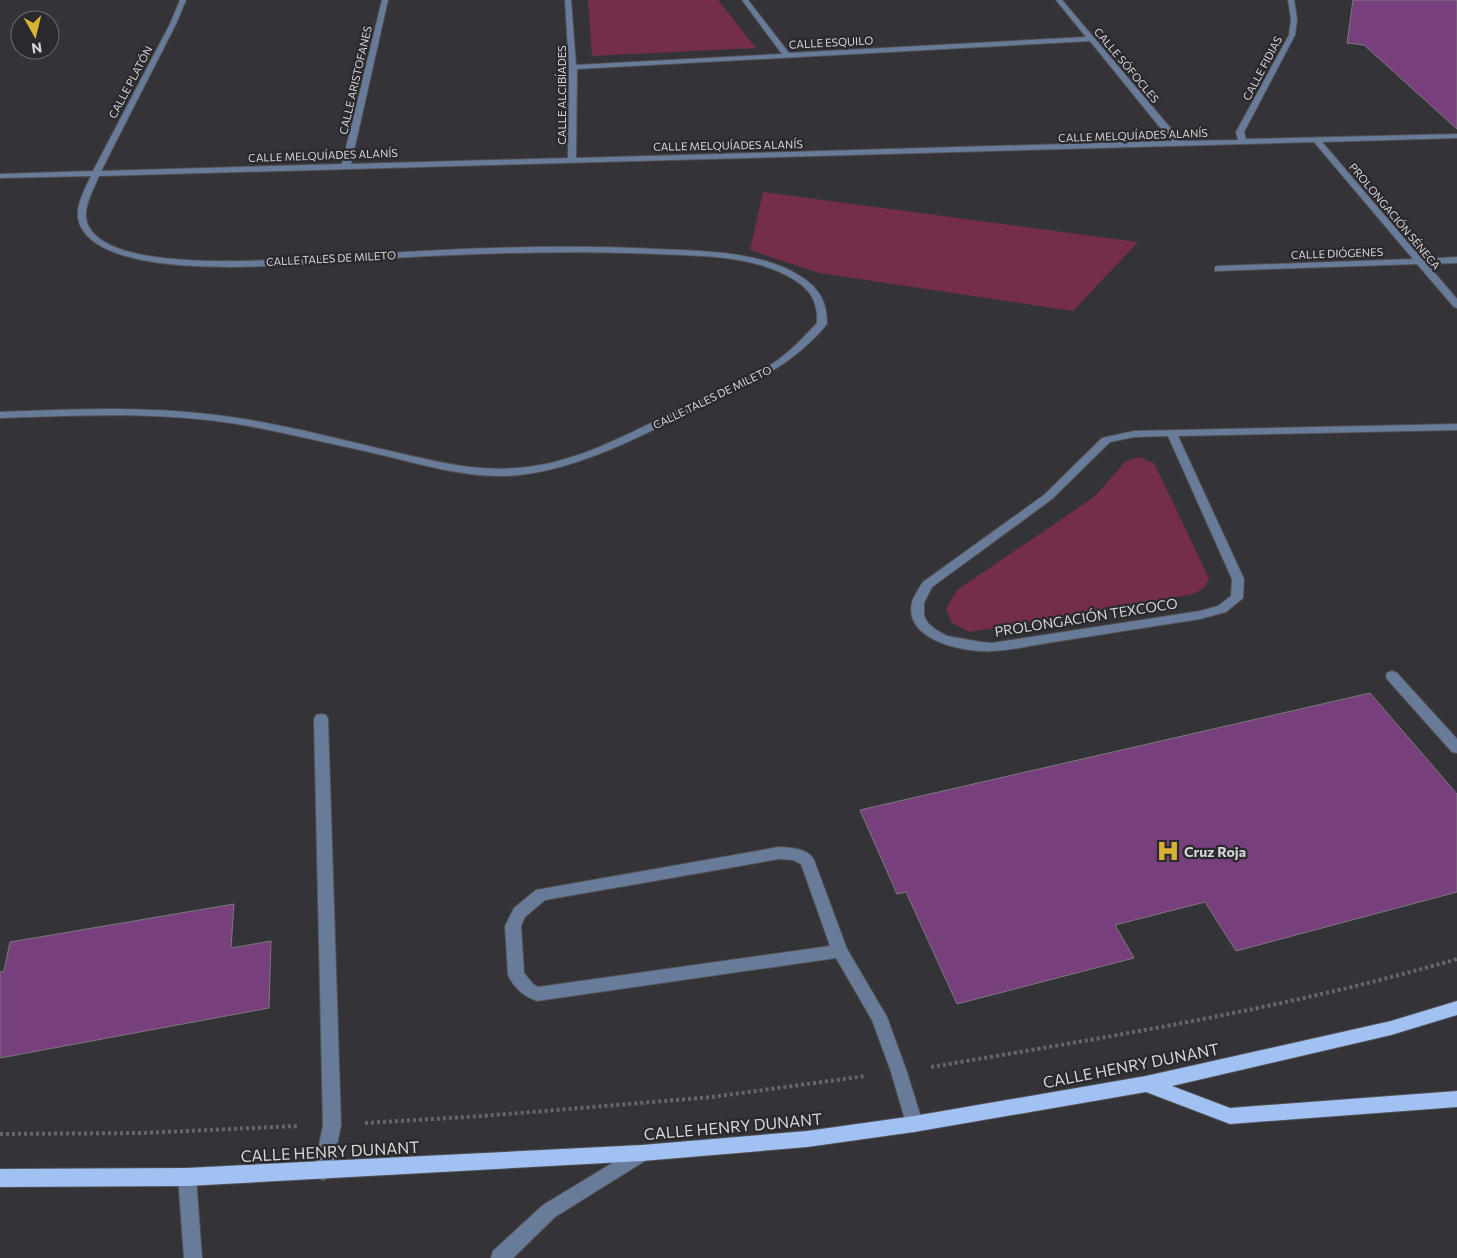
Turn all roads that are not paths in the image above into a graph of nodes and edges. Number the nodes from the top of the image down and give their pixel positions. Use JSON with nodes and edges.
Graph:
{"nodes":[{"id":1,"x":183,"y":0,"type":"edge"},
{"id":2,"x":385,"y":0,"type":"edge"},
{"id":3,"x":568,"y":0,"type":"edge"},
{"id":4,"x":745,"y":0,"type":"edge"},
{"id":5,"x":1059,"y":0,"type":"edge"},
{"id":6,"x":1291,"y":0,"type":"edge"},
{"id":7,"x":1090,"y":40,"type":"junction"},
{"id":8,"x":787,"y":56,"type":"junction"},
{"id":9,"x":574,"y":66,"type":"junction"},
{"id":10,"x":1457,"y":136,"type":"edge"},
{"id":11,"x":1317,"y":141,"type":"junction"},
{"id":12,"x":1243,"y":143,"type":"junction"},
{"id":13,"x":1177,"y":145,"type":"junction"},
{"id":14,"x":572,"y":160,"type":"junction"},
{"id":15,"x":346,"y":166,"type":"junction"},
{"id":16,"x":95,"y":173,"type":"junction"},
{"id":17,"x":0,"y":176,"type":"edge"},
{"id":18,"x":1457,"y":260,"type":"edge"},
{"id":19,"x":1420,"y":262,"type":"junction"},
{"id":20,"x":1218,"y":269,"type":"dead end"},
{"id":21,"x":1457,"y":305,"type":"edge"},
{"id":22,"x":0,"y":415,"type":"edge"},
{"id":23,"x":1457,"y":427,"type":"edge"},
{"id":24,"x":1172,"y":434,"type":"junction"},
{"id":25,"x":1392,"y":676,"type":"dead end"},
{"id":26,"x":320,"y":719,"type":"dead end"},
{"id":27,"x":1457,"y":748,"type":"edge"},
{"id":28,"x":840,"y":951,"type":"junction"},
{"id":29,"x":1457,"y":1008,"type":"edge"},
{"id":30,"x":1146,"y":1084,"type":"junction"},
{"id":31,"x":1457,"y":1099,"type":"edge"},
{"id":32,"x":914,"y":1124,"type":"junction"},
{"id":33,"x":642,"y":1154,"type":"junction"},
{"id":34,"x":323,"y":1170,"type":"junction"},
{"id":35,"x":187,"y":1177,"type":"junction"},
{"id":36,"x":0,"y":1178,"type":"edge"},
{"id":37,"x":193,"y":1258,"type":"edge"},
{"id":38,"x":500,"y":1258,"type":"edge"}],
"edges":[{"from":1,"to":16,"type":"street","name":"CALLE PLATÓN"},
{"from":2,"to":15,"type":"street","name":"CALLE ARISTOFANES"},
{"from":3,"to":9,"type":"street","name":"CALLE ALCIBÍADES"},
{"from":4,"to":8,"type":"street"},
{"from":5,"to":7,"type":"street","name":"CALLE SÓFOCLES"},
{"from":6,"to":12,"type":"street","name":"CALLE FIDIAS"},
{"from":7,"to":8,"type":"street","name":"CALLE ESQUILO"},
{"from":7,"to":13,"type":"street","name":"CALLE SÓFOCLES"},
{"from":8,"to":9,"type":"street","name":"CALLE ESQUILO"},
{"from":9,"to":14,"type":"street","name":"CALLE ALCIBÍADES"},
{"from":10,"to":11,"type":"street","name":"CALLE MELQUÍADES ALANÍS"},
{"from":11,"to":12,"type":"street","name":"CALLE MELQUÍADES ALANÍS"},
{"from":11,"to":19,"type":"street","name":"PROLONGACIÓN SÉNECA"},
{"from":12,"to":13,"type":"street","name":"CALLE MELQUÍADES ALANÍS"},
{"from":13,"to":14,"type":"street","name":"CALLE MELQUÍADES ALANÍS"},
{"from":14,"to":15,"type":"street","name":"CALLE MELQUÍADES ALANÍS"},
{"from":15,"to":16,"type":"street","name":"CALLE MELQUÍADES ALANÍS"},
{"from":16,"to":17,"type":"street","name":"CALLE MELQUÍADES ALANÍS"},
{"from":16,"to":22,"type":"street","name":"CALLE TALES DE MILETO"},
{"from":18,"to":19,"type":"street","name":"CALLE DIÓGENES"},
{"from":19,"to":20,"type":"street","name":"CALLE DIÓGENES"},
{"from":19,"to":21,"type":"street","name":"PROLONGACIÓN SÉNECA"},
{"from":23,"to":24,"type":"street","name":"PROLONGACIÓN TEXCOCO"},
{"from":24,"to":24,"type":"street","name":"PROLONGACIÓN TEXCOCO"},
{"from":25,"to":27,"type":"street"},
{"from":26,"to":34,"type":"street"},
{"from":28,"to":28,"type":"street"},
{"from":28,"to":32,"type":"street"},
{"from":29,"to":30,"type":"main road","name":"CALLE HENRY DUNANT"},
{"from":30,"to":31,"type":"main road"},
{"from":30,"to":32,"type":"main road","name":"CALLE HENRY DUNANT"},
{"from":32,"to":33,"type":"main road","name":"CALLE HENRY DUNANT"},
{"from":33,"to":34,"type":"main road","name":"CALLE HENRY DUNANT"},
{"from":33,"to":38,"type":"street"},
{"from":34,"to":35,"type":"main road","name":"CALLE HENRY DUNANT"},
{"from":35,"to":36,"type":"main road","name":"CALLE HENRY DUNANT"},
{"from":35,"to":37,"type":"street"}]}
